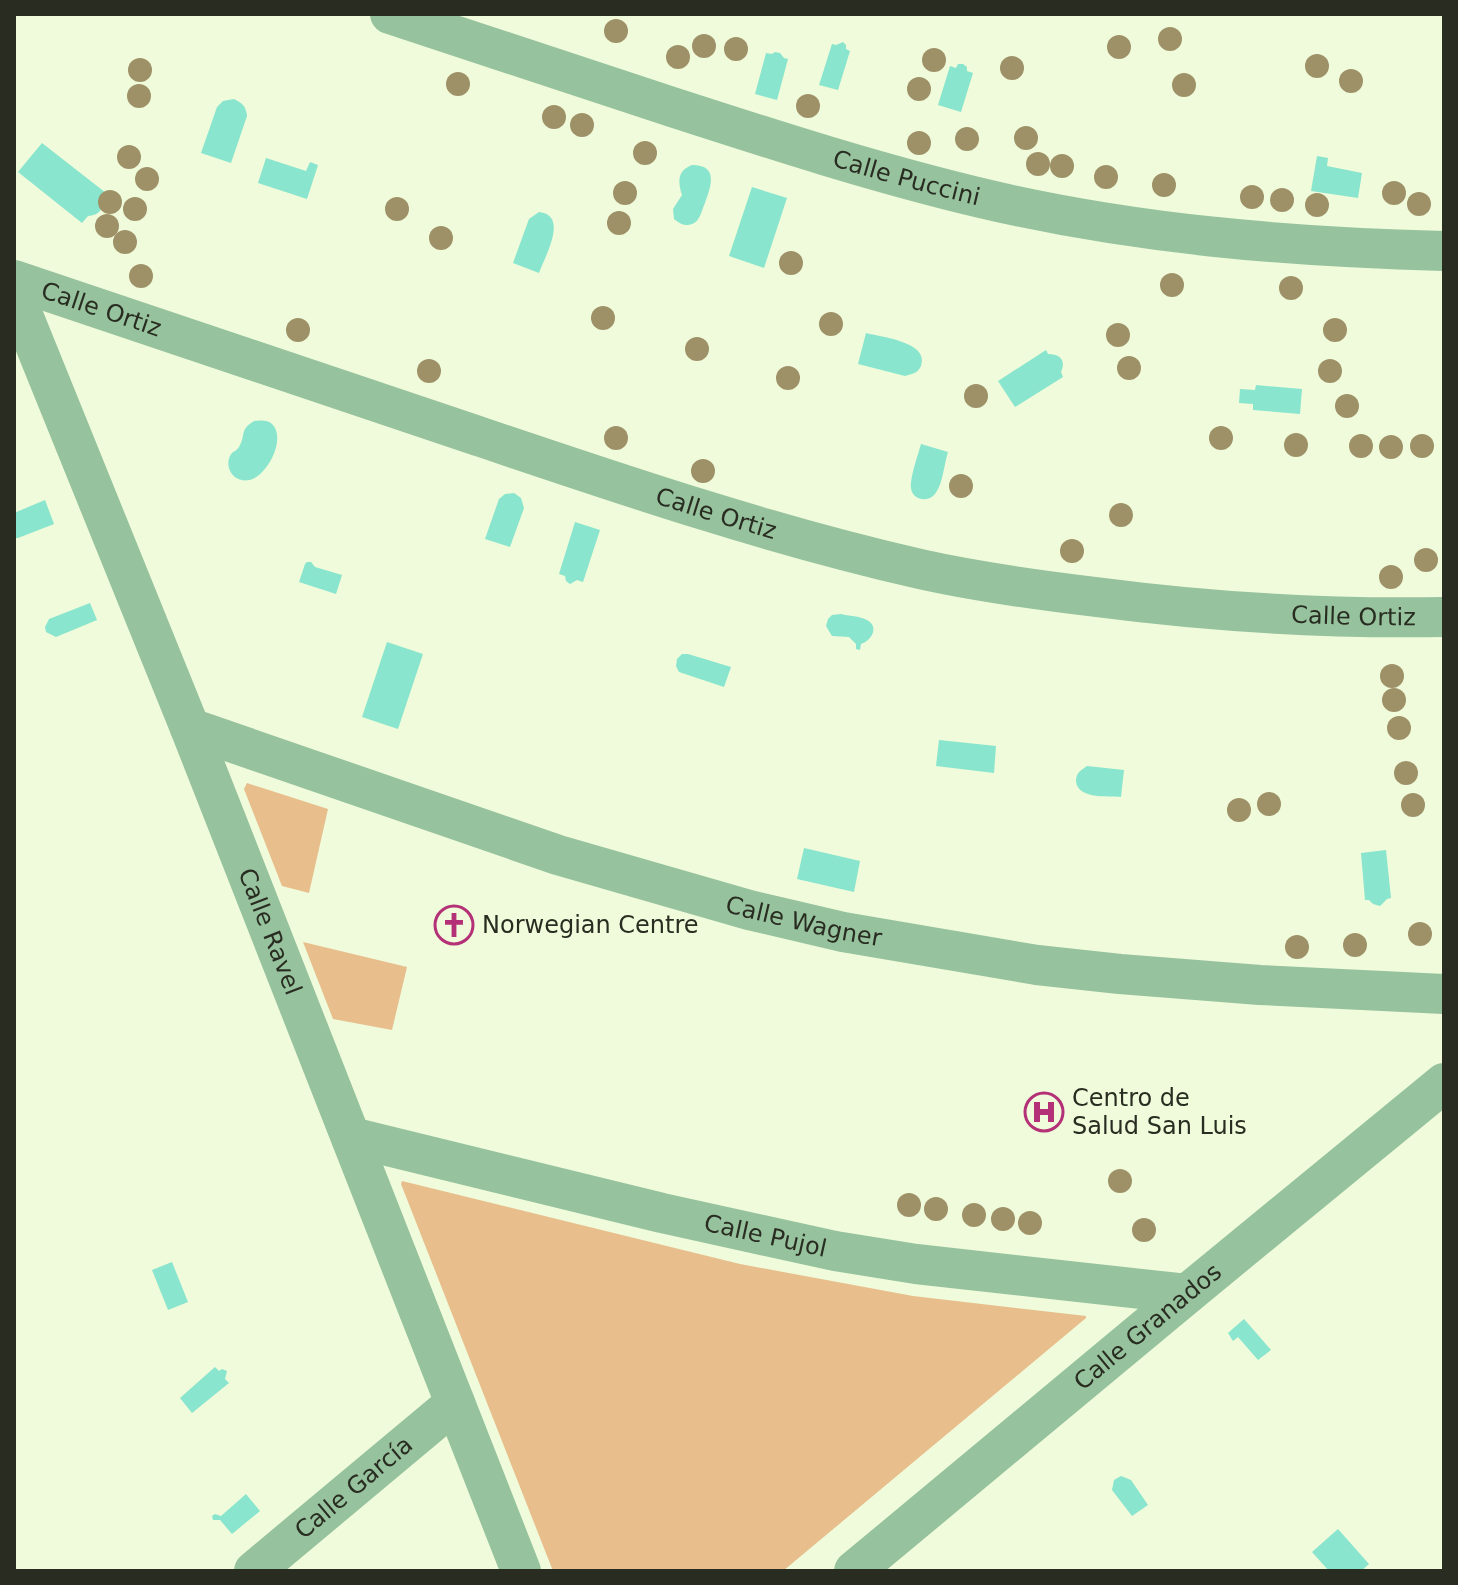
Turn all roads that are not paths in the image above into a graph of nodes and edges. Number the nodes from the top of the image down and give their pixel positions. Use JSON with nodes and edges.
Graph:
{"nodes":[{"id":1,"x":390,"y":14,"type":"edge"},
{"id":2,"x":1444,"y":251,"type":"edge"},
{"id":3,"x":14,"y":280,"type":"edge"},
{"id":4,"x":14,"y":293,"type":"edge"},
{"id":5,"x":1444,"y":617,"type":"edge"},
{"id":6,"x":190,"y":728,"type":"junction"},
{"id":7,"x":1444,"y":994,"type":"edge"},
{"id":8,"x":1444,"y":1083,"type":"edge"},
{"id":9,"x":351,"y":1137,"type":"junction"},
{"id":10,"x":1187,"y":1294,"type":"junction"},
{"id":11,"x":455,"y":1403,"type":"junction"},
{"id":12,"x":865,"y":1567,"type":"edge"},
{"id":13,"x":254,"y":1571,"type":"edge"},
{"id":14,"x":521,"y":1571,"type":"edge"}],
"edges":[{"from":1,"to":2,"type":"street","name":"Calle Puccini"},
{"from":3,"to":5,"type":"street","name":"Calle Ortiz"},
{"from":4,"to":6,"type":"street","name":"Calle Ravel"},
{"from":6,"to":7,"type":"street","name":"Calle Wagner"},
{"from":6,"to":9,"type":"street","name":"Calle Ravel"},
{"from":8,"to":10,"type":"street","name":"Calle Granados"},
{"from":9,"to":10,"type":"street","name":"Calle Pujol"},
{"from":9,"to":11,"type":"street","name":"Calle Ravel"},
{"from":10,"to":12,"type":"street","name":"Calle Granados"},
{"from":11,"to":13,"type":"street","name":"Calle García"},
{"from":11,"to":14,"type":"street","name":"Calle Ravel"}]}
